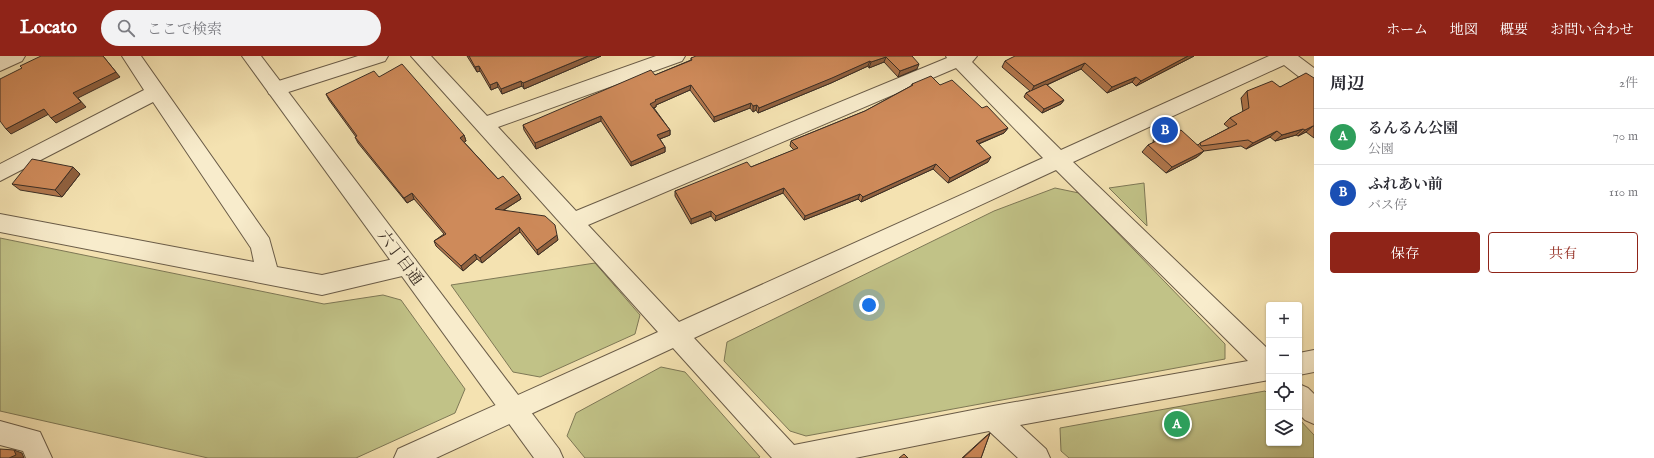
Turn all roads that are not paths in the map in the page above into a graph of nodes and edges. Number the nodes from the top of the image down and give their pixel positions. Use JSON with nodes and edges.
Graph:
{"nodes":[{"id":1,"x":16,"y":56,"type":"edge"},
{"id":2,"x":130,"y":56,"type":"edge"},
{"id":3,"x":251,"y":56,"type":"edge"},
{"id":4,"x":379,"y":56,"type":"edge"},
{"id":5,"x":420,"y":56,"type":"edge"},
{"id":6,"x":676,"y":56,"type":"edge"},
{"id":7,"x":1285,"y":56,"type":"edge"},
{"id":8,"x":960,"y":57,"type":"edge"},
{"id":9,"x":0,"y":64,"type":"edge"},
{"id":10,"x":1314,"y":78,"type":"edge"},
{"id":11,"x":276,"y":89,"type":"junction"},
{"id":12,"x":156,"y":92,"type":"junction"},
{"id":13,"x":483,"y":125,"type":"junction"},
{"id":14,"x":1058,"y":160,"type":"junction"},
{"id":15,"x":0,"y":173,"type":"edge"},
{"id":16,"x":572,"y":222,"type":"junction"},
{"id":17,"x":0,"y":223,"type":"edge"},
{"id":18,"x":407,"y":266,"type":"junction"},
{"id":19,"x":268,"y":274,"type":"junction"},
{"id":20,"x":676,"y":335,"type":"junction"},
{"id":21,"x":1314,"y":361,"type":"edge"},
{"id":22,"x":1302,"y":363,"type":"edge"},
{"id":23,"x":1266,"y":365,"type":"edge"},
{"id":24,"x":1266,"y":369,"type":"edge"},
{"id":25,"x":1302,"y":399,"type":"edge"},
{"id":26,"x":514,"y":409,"type":"junction"},
{"id":27,"x":1314,"y":412,"type":"edge"},
{"id":28,"x":993,"y":418,"type":"junction"},
{"id":29,"x":0,"y":433,"type":"edge"},
{"id":30,"x":39,"y":458,"type":"edge"},
{"id":31,"x":407,"y":458,"type":"edge"},
{"id":32,"x":550,"y":458,"type":"edge"},
{"id":33,"x":790,"y":458,"type":"edge"},
{"id":34,"x":1037,"y":458,"type":"edge"}],
"edges":[{"from":1,"to":9,"type":"street"},
{"from":2,"to":12,"type":"street"},
{"from":3,"to":11,"type":"street","name":"六丁目通"},
{"from":4,"to":11,"type":"street"},
{"from":5,"to":13,"type":"street"},
{"from":6,"to":13,"type":"street"},
{"from":7,"to":10,"type":"street"},
{"from":7,"to":14,"type":"street"},
{"from":8,"to":14,"type":"street"},
{"from":8,"to":16,"type":"street"},
{"from":11,"to":18,"type":"street","name":"六丁目通"},
{"from":12,"to":15,"type":"street"},
{"from":12,"to":19,"type":"street"},
{"from":13,"to":16,"type":"street"},
{"from":14,"to":20,"type":"street"},
{"from":14,"to":23,"type":"street"},
{"from":16,"to":20,"type":"street"},
{"from":17,"to":19,"type":"street"},
{"from":18,"to":19,"type":"street"},
{"from":18,"to":26,"type":"street","name":"六丁目通"},
{"from":20,"to":26,"type":"street"},
{"from":20,"to":33,"type":"street"},
{"from":21,"to":22,"type":"street"},
{"from":24,"to":28,"type":"street"},
{"from":25,"to":27,"type":"street"},
{"from":26,"to":31,"type":"street"},
{"from":26,"to":32,"type":"street","name":"六丁目通"},
{"from":28,"to":33,"type":"street"},
{"from":28,"to":34,"type":"street"},
{"from":29,"to":30,"type":"street"}]}
